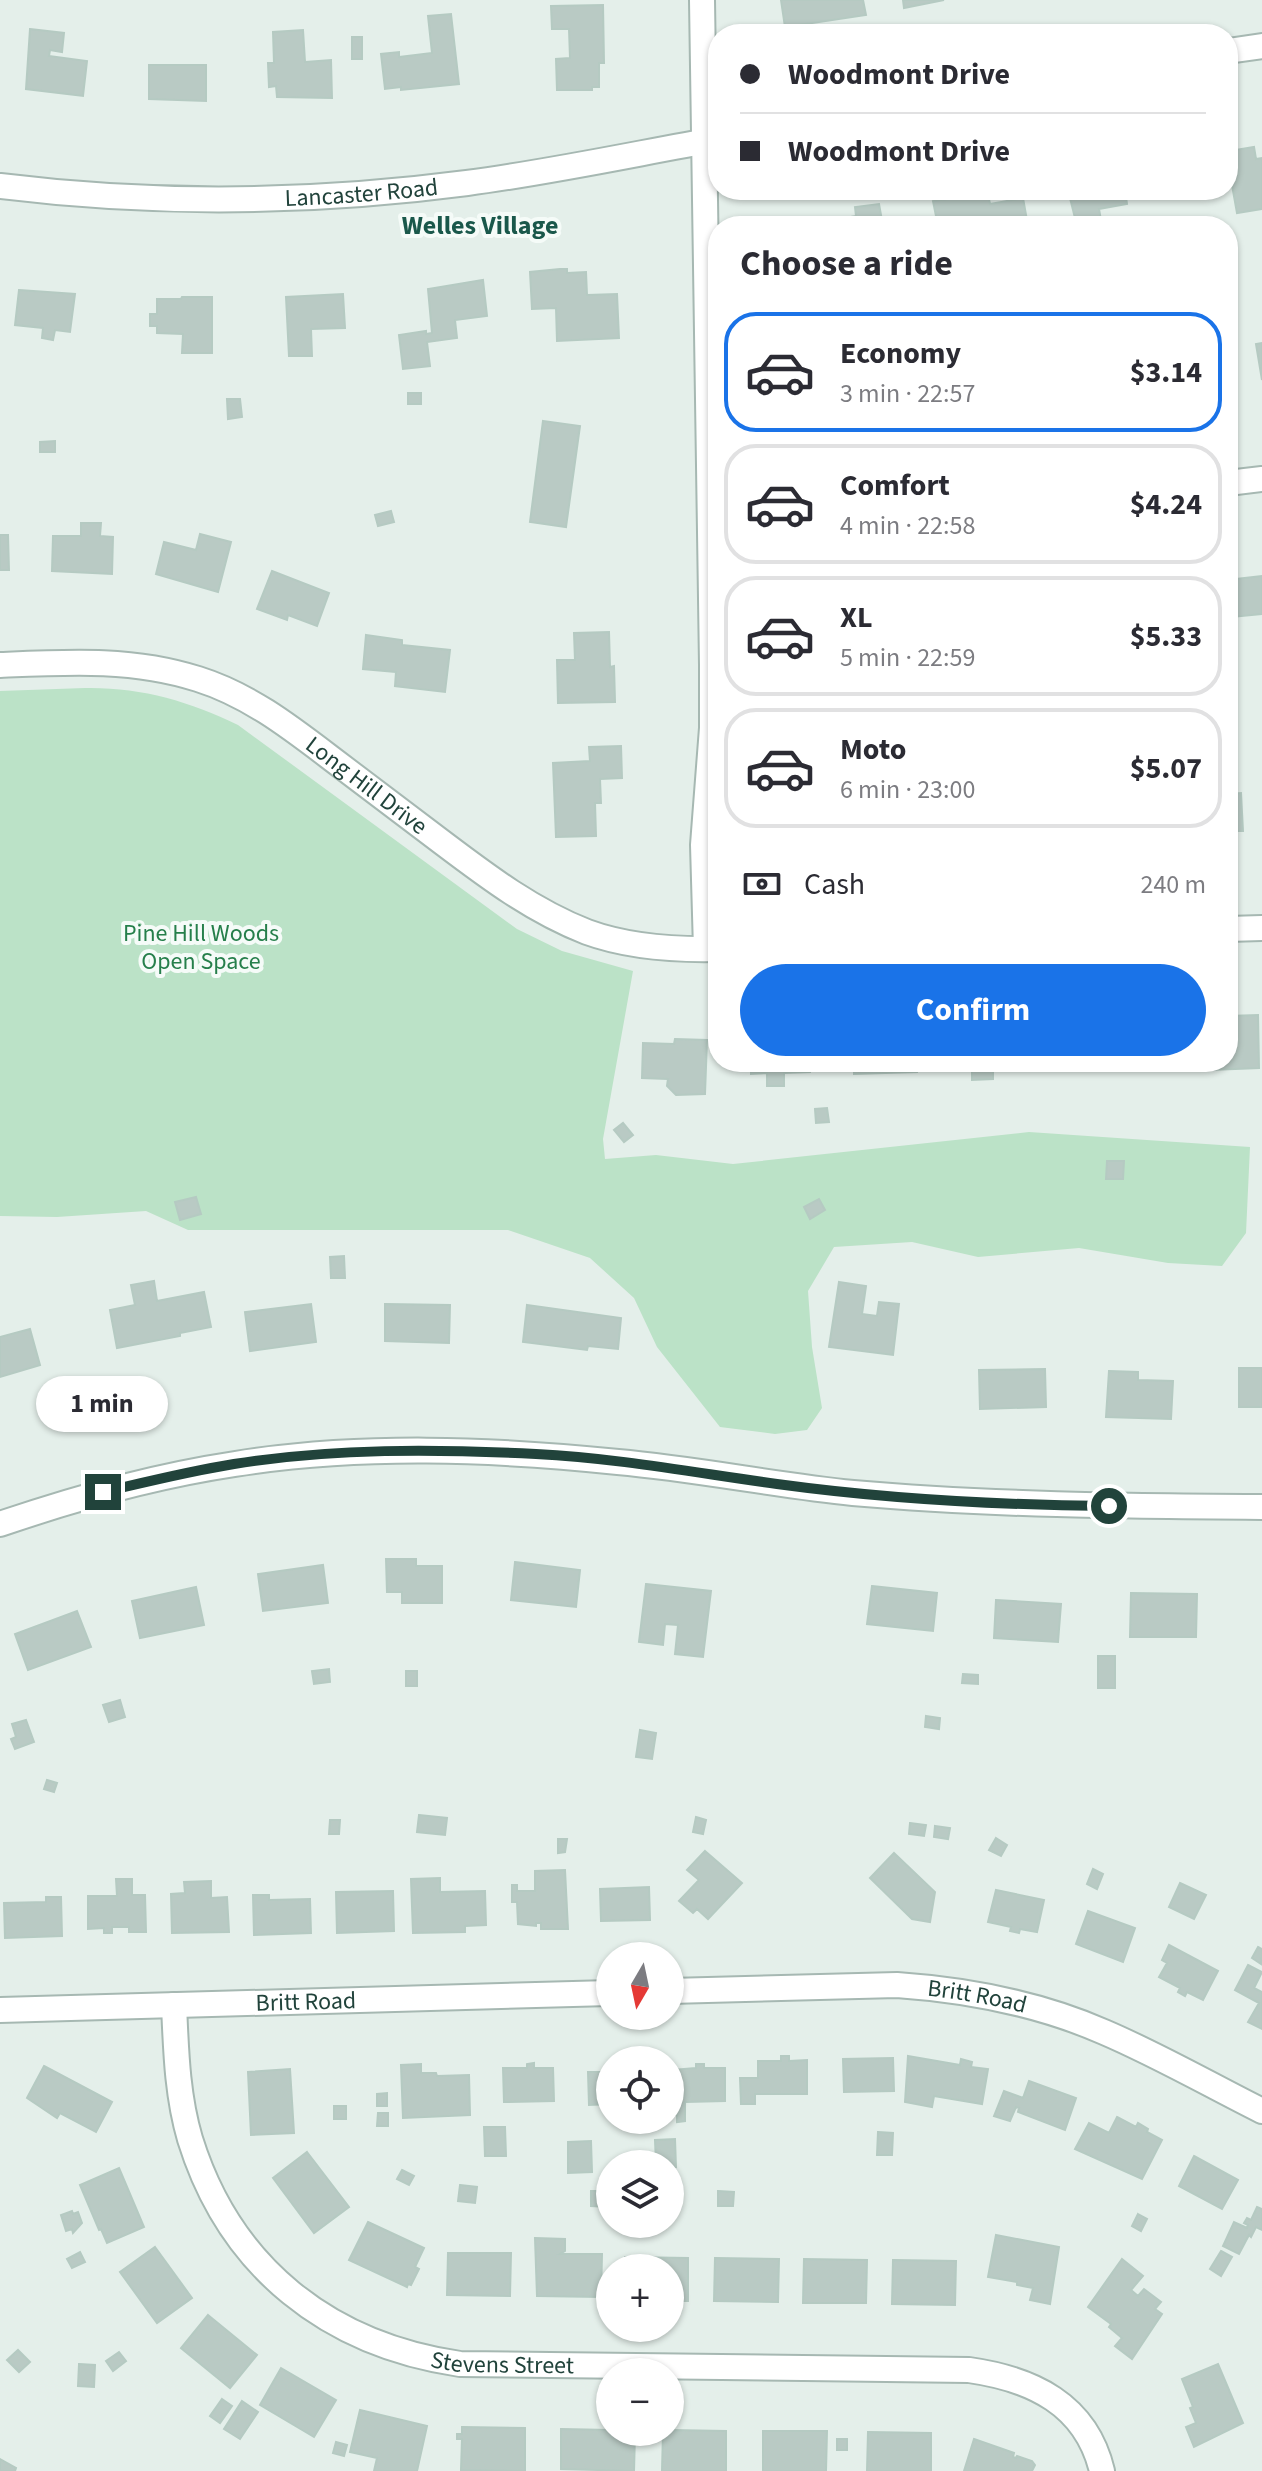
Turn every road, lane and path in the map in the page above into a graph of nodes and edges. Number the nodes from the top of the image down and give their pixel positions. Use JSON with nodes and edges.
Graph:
{"nodes":[{"id":1,"x":702,"y":0,"type":"edge"},
{"id":2,"x":1262,"y":46,"type":"edge"},
{"id":3,"x":1238,"y":50,"type":"edge"},
{"id":4,"x":708,"y":94,"type":"edge"},
{"id":5,"x":708,"y":142,"type":"edge"},
{"id":6,"x":0,"y":186,"type":"edge"},
{"id":7,"x":1262,"y":479,"type":"edge"},
{"id":8,"x":1238,"y":482,"type":"edge"},
{"id":9,"x":0,"y":665,"type":"edge"},
{"id":10,"x":708,"y":780,"type":"edge"},
{"id":11,"x":708,"y":903,"type":"edge"},
{"id":12,"x":1262,"y":928,"type":"edge"},
{"id":13,"x":1238,"y":929,"type":"edge"},
{"id":14,"x":708,"y":949,"type":"edge"},
{"id":15,"x":1262,"y":1507,"type":"edge"},
{"id":16,"x":0,"y":1524,"type":"edge"},
{"id":17,"x":684,"y":1991,"type":"edge"},
{"id":18,"x":596,"y":1993,"type":"edge"},
{"id":19,"x":174,"y":2005,"type":"junction"},
{"id":20,"x":0,"y":2010,"type":"edge"},
{"id":21,"x":1262,"y":2111,"type":"edge"},
{"id":22,"x":1102,"y":2471,"type":"edge"}],
"edges":[{"from":1,"to":4,"type":"street"},
{"from":2,"to":3,"type":"street"},
{"from":5,"to":6,"type":"street","name":"Lancaster Road"},
{"from":7,"to":8,"type":"street"},
{"from":9,"to":14,"type":"street","name":"Long Hill Drive"},
{"from":10,"to":11,"type":"street"},
{"from":12,"to":13,"type":"street"},
{"from":15,"to":16,"type":"street"},
{"from":17,"to":21,"type":"street","name":"Britt Road"},
{"from":18,"to":19,"type":"street","name":"Britt Road"},
{"from":19,"to":20,"type":"street","name":"Britt Road"},
{"from":19,"to":22,"type":"street","name":"Stevens Street"}]}
